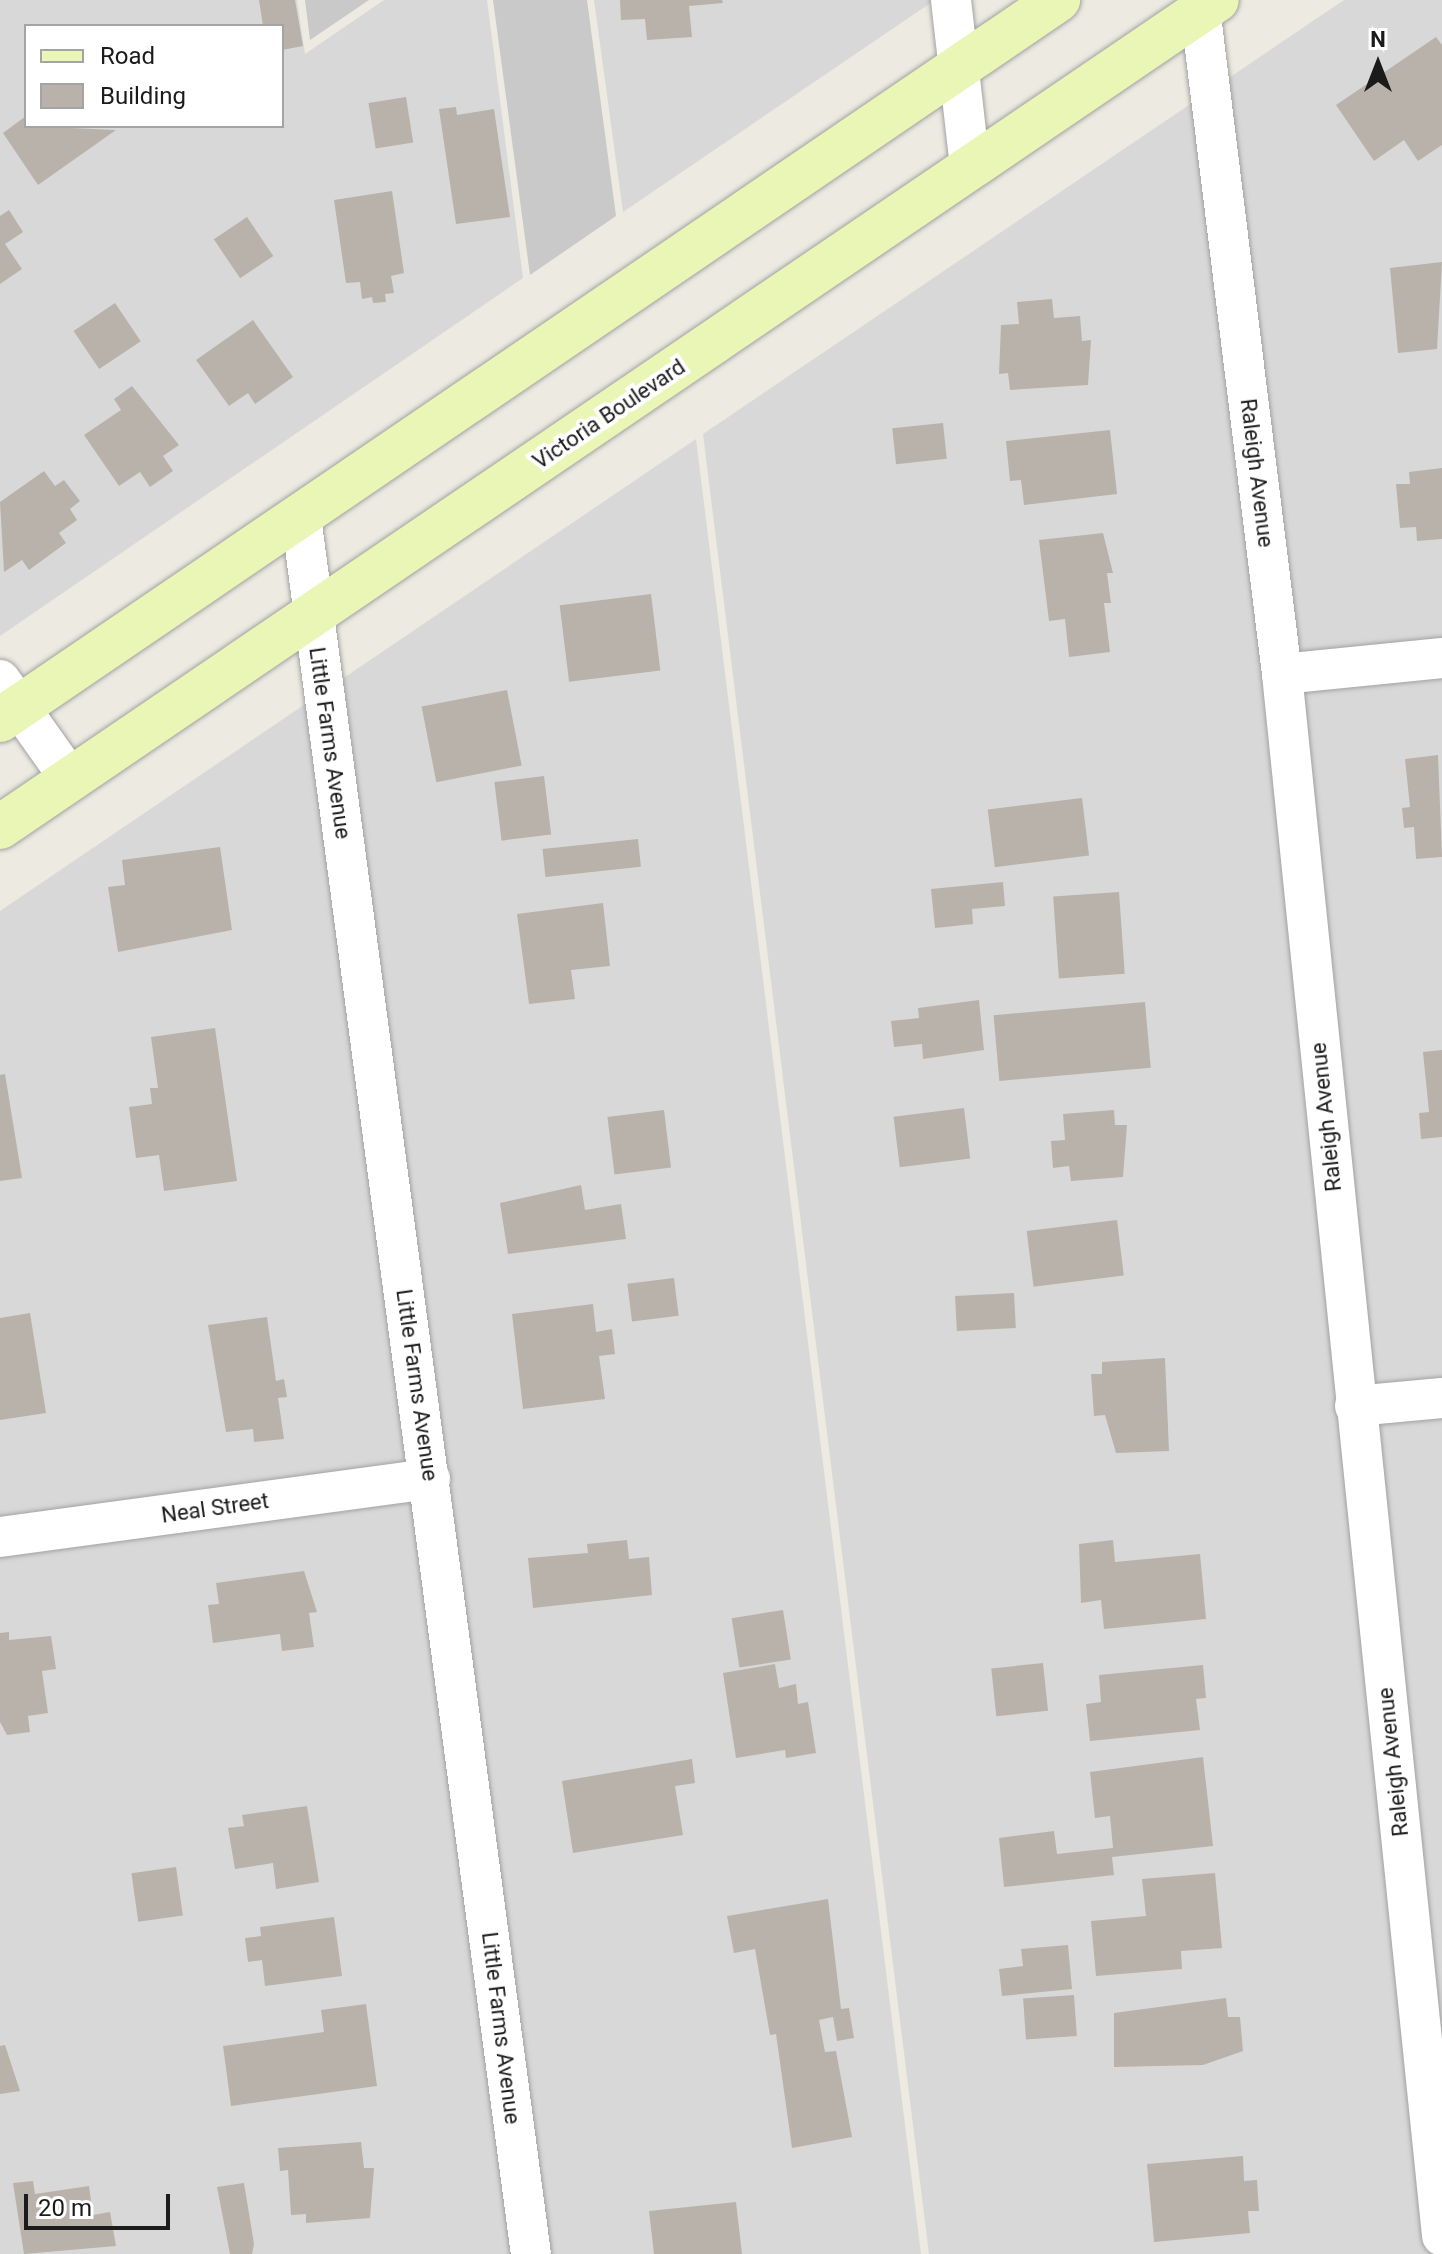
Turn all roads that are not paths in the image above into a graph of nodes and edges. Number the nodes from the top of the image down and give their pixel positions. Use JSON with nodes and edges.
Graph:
{"nodes":[{"id":1,"x":951,"y":0,"type":"edge"},
{"id":2,"x":1058,"y":0,"type":"edge"},
{"id":3,"x":1205,"y":4,"type":"edge"},
{"id":4,"x":958,"y":70,"type":"junction"},
{"id":5,"x":970,"y":168,"type":"junction"},
{"id":6,"x":301,"y":517,"type":"junction"},
{"id":7,"x":313,"y":617,"type":"junction"},
{"id":8,"x":1442,"y":658,"type":"edge"},
{"id":9,"x":1282,"y":674,"type":"junction"},
{"id":10,"x":6,"y":703,"type":"edge"},
{"id":11,"x":71,"y":780,"type":"junction"},
{"id":12,"x":0,"y":827,"type":"edge"},
{"id":13,"x":1442,"y":1398,"type":"edge"},
{"id":14,"x":1355,"y":1406,"type":"junction"},
{"id":15,"x":430,"y":1479,"type":"junction"},
{"id":16,"x":0,"y":1537,"type":"edge"},
{"id":17,"x":1434,"y":2077,"type":"edge"},
{"id":18,"x":1442,"y":2236,"type":"edge"},
{"id":19,"x":531,"y":2254,"type":"edge"}],
"edges":[{"from":1,"to":4,"type":"street"},
{"from":2,"to":4,"type":"main road"},
{"from":3,"to":5,"type":"main road","name":"Victoria Boulevard"},
{"from":3,"to":9,"type":"street","name":"Raleigh Avenue"},
{"from":4,"to":5,"type":"street"},
{"from":4,"to":6,"type":"main road"},
{"from":5,"to":7,"type":"main road","name":"Victoria Boulevard"},
{"from":6,"to":7,"type":"street","name":"Little Farms Avenue"},
{"from":6,"to":10,"type":"main road"},
{"from":7,"to":11,"type":"main road","name":"Victoria Boulevard"},
{"from":7,"to":15,"type":"street","name":"Little Farms Avenue"},
{"from":8,"to":9,"type":"street"},
{"from":9,"to":14,"type":"street","name":"Raleigh Avenue"},
{"from":10,"to":11,"type":"street"},
{"from":11,"to":12,"type":"main road","name":"Victoria Boulevard"},
{"from":13,"to":14,"type":"street"},
{"from":14,"to":17,"type":"street","name":"Raleigh Avenue"},
{"from":15,"to":16,"type":"street","name":"Neal Street"},
{"from":15,"to":19,"type":"street","name":"Little Farms Avenue"},
{"from":17,"to":18,"type":"street","name":"Raleigh Avenue"}]}
